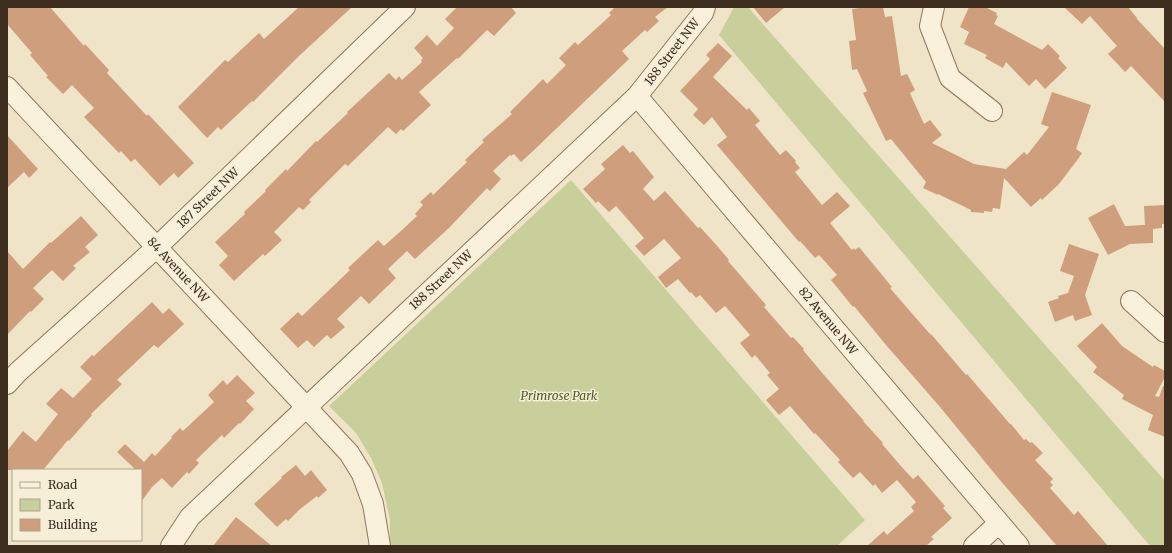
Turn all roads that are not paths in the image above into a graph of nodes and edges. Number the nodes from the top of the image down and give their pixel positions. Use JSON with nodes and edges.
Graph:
{"nodes":[{"id":1,"x":404,"y":7,"type":"edge"},
{"id":2,"x":705,"y":7,"type":"edge"},
{"id":3,"x":934,"y":7,"type":"edge"},
{"id":4,"x":7,"y":87,"type":"edge"},
{"id":5,"x":637,"y":96,"type":"junction"},
{"id":6,"x":992,"y":111,"type":"dead end"},
{"id":7,"x":157,"y":248,"type":"junction"},
{"id":8,"x":1131,"y":301,"type":"dead end"},
{"id":9,"x":1165,"y":332,"type":"edge"},
{"id":10,"x":7,"y":384,"type":"edge"},
{"id":11,"x":306,"y":407,"type":"junction"},
{"id":12,"x":999,"y":523,"type":"junction"},
{"id":13,"x":171,"y":546,"type":"edge"},
{"id":14,"x":380,"y":546,"type":"edge"},
{"id":15,"x":974,"y":546,"type":"edge"},
{"id":16,"x":1019,"y":546,"type":"edge"}],
"edges":[{"from":1,"to":7,"type":"street","name":"187 Street NW"},
{"from":2,"to":5,"type":"street","name":"188 Street NW"},
{"from":3,"to":6,"type":"street"},
{"from":4,"to":7,"type":"street","name":"84 Avenue NW"},
{"from":5,"to":11,"type":"street","name":"188 Street NW"},
{"from":5,"to":12,"type":"street","name":"82 Avenue NW"},
{"from":7,"to":10,"type":"street","name":"187 Street NW"},
{"from":7,"to":11,"type":"street","name":"84 Avenue NW"},
{"from":8,"to":9,"type":"street"},
{"from":11,"to":13,"type":"street","name":"188 Street NW"},
{"from":11,"to":14,"type":"street","name":"84 Avenue NW"},
{"from":12,"to":15,"type":"street"},
{"from":12,"to":16,"type":"street","name":"82 Avenue NW"}]}
